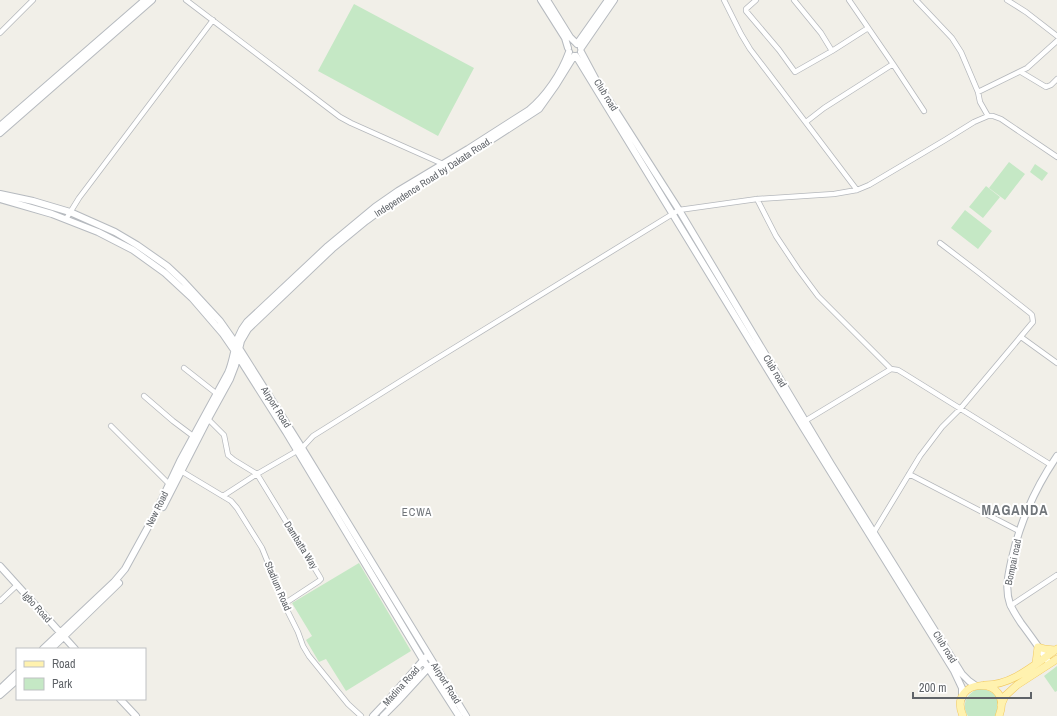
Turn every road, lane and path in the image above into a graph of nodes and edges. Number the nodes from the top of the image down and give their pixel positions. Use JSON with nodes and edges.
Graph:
{"nodes":[{"id":1,"x":33,"y":0,"type":"edge"},
{"id":2,"x":144,"y":0,"type":"edge"},
{"id":3,"x":152,"y":0,"type":"edge"},
{"id":4,"x":186,"y":0,"type":"edge"},
{"id":5,"x":541,"y":0,"type":"edge"},
{"id":6,"x":547,"y":0,"type":"edge"},
{"id":7,"x":608,"y":0,"type":"edge"},
{"id":8,"x":614,"y":0,"type":"edge"},
{"id":9,"x":724,"y":0,"type":"edge"},
{"id":10,"x":756,"y":0,"type":"edge"},
{"id":11,"x":794,"y":0,"type":"edge"},
{"id":12,"x":849,"y":0,"type":"edge"},
{"id":13,"x":916,"y":0,"type":"edge"},
{"id":14,"x":1007,"y":0,"type":"edge"},
{"id":15,"x":213,"y":20,"type":"junction"},
{"id":16,"x":868,"y":28,"type":"junction"},
{"id":17,"x":0,"y":32,"type":"edge"},
{"id":18,"x":1057,"y":36,"type":"edge"},
{"id":19,"x":1057,"y":41,"type":"edge"},
{"id":20,"x":575,"y":50,"type":"junction"},
{"id":21,"x":832,"y":51,"type":"junction"},
{"id":22,"x":893,"y":64,"type":"junction"},
{"id":23,"x":1021,"y":72,"type":"junction"},
{"id":24,"x":1057,"y":79,"type":"edge"},
{"id":25,"x":978,"y":92,"type":"junction"},
{"id":26,"x":924,"y":111,"type":"dead end"},
{"id":27,"x":988,"y":116,"type":"junction"},
{"id":28,"x":806,"y":122,"type":"junction"},
{"id":29,"x":0,"y":126,"type":"edge"},
{"id":30,"x":0,"y":133,"type":"edge"},
{"id":31,"x":1057,"y":157,"type":"edge"},
{"id":32,"x":444,"y":166,"type":"junction"},
{"id":33,"x":857,"y":190,"type":"junction"},
{"id":34,"x":0,"y":194,"type":"edge"},
{"id":35,"x":0,"y":199,"type":"edge"},
{"id":36,"x":757,"y":199,"type":"junction"},
{"id":37,"x":679,"y":210,"type":"junction"},
{"id":38,"x":70,"y":212,"type":"junction"},
{"id":39,"x":672,"y":214,"type":"junction"},
{"id":40,"x":66,"y":219,"type":"junction"},
{"id":41,"x":940,"y":243,"type":"dead end"},
{"id":42,"x":135,"y":247,"type":"junction"},
{"id":43,"x":1020,"y":337,"type":"junction"},
{"id":44,"x":237,"y":349,"type":"junction"},
{"id":45,"x":1057,"y":363,"type":"edge"},
{"id":46,"x":184,"y":368,"type":"dead end"},
{"id":47,"x":891,"y":369,"type":"junction"},
{"id":48,"x":217,"y":394,"type":"junction"},
{"id":49,"x":144,"y":396,"type":"dead end"},
{"id":50,"x":960,"y":409,"type":"junction"},
{"id":51,"x":206,"y":418,"type":"junction"},
{"id":52,"x":806,"y":425,"type":"junction"},
{"id":53,"x":111,"y":426,"type":"dead end"},
{"id":54,"x":194,"y":436,"type":"junction"},
{"id":55,"x":299,"y":449,"type":"junction"},
{"id":56,"x":1057,"y":456,"type":"edge"},
{"id":57,"x":183,"y":462,"type":"junction"},
{"id":58,"x":1051,"y":465,"type":"junction"},
{"id":59,"x":181,"y":471,"type":"junction"},
{"id":60,"x":256,"y":474,"type":"junction"},
{"id":61,"x":909,"y":474,"type":"junction"},
{"id":62,"x":169,"y":484,"type":"junction"},
{"id":63,"x":223,"y":496,"type":"junction"},
{"id":64,"x":150,"y":529,"type":"junction"},
{"id":65,"x":874,"y":532,"type":"junction"},
{"id":66,"x":1019,"y":532,"type":"junction"},
{"id":67,"x":0,"y":566,"type":"edge"},
{"id":68,"x":1057,"y":575,"type":"edge"},
{"id":69,"x":17,"y":585,"type":"junction"},
{"id":70,"x":0,"y":601,"type":"edge"},
{"id":71,"x":284,"y":604,"type":"junction"},
{"id":72,"x":1010,"y":606,"type":"junction"},
{"id":73,"x":929,"y":626,"type":"junction"},
{"id":74,"x":62,"y":635,"type":"junction"},
{"id":75,"x":1038,"y":647,"type":"junction"},
{"id":76,"x":44,"y":648,"type":"edge"},
{"id":77,"x":52,"y":648,"type":"edge"},
{"id":78,"x":74,"y":648,"type":"edge"},
{"id":79,"x":1056,"y":650,"type":"edge"},
{"id":80,"x":428,"y":655,"type":"junction"},
{"id":81,"x":1045,"y":657,"type":"junction"},
{"id":82,"x":1057,"y":659,"type":"edge"},
{"id":83,"x":423,"y":660,"type":"junction"},
{"id":84,"x":433,"y":662,"type":"junction"},
{"id":85,"x":1036,"y":663,"type":"junction"},
{"id":86,"x":1049,"y":664,"type":"junction"},
{"id":87,"x":428,"y":668,"type":"junction"},
{"id":88,"x":16,"y":674,"type":"edge"},
{"id":89,"x":16,"y":681,"type":"edge"},
{"id":90,"x":979,"y":685,"type":"junction"},
{"id":91,"x":0,"y":689,"type":"edge"},
{"id":92,"x":0,"y":695,"type":"edge"},
{"id":93,"x":121,"y":700,"type":"edge"},
{"id":94,"x":961,"y":701,"type":"junction"},
{"id":95,"x":1001,"y":712,"type":"edge"},
{"id":96,"x":136,"y":716,"type":"edge"},
{"id":97,"x":361,"y":716,"type":"edge"},
{"id":98,"x":373,"y":716,"type":"edge"},
{"id":99,"x":383,"y":716,"type":"edge"},
{"id":100,"x":458,"y":716,"type":"edge"},
{"id":101,"x":466,"y":716,"type":"edge"},
{"id":102,"x":956,"y":716,"type":"edge"},
{"id":103,"x":963,"y":716,"type":"edge"}],
"edges":[{"from":1,"to":17,"type":"street"},
{"from":2,"to":29,"type":"main road"},
{"from":3,"to":30,"type":"main road"},
{"from":4,"to":15,"type":"street"},
{"from":5,"to":20,"type":"main road"},
{"from":6,"to":20,"type":"main road"},
{"from":7,"to":20,"type":"main road"},
{"from":8,"to":20,"type":"main road"},
{"from":9,"to":28,"type":"street"},
{"from":10,"to":21,"type":"street"},
{"from":11,"to":21,"type":"street"},
{"from":12,"to":16,"type":"street"},
{"from":13,"to":25,"type":"street"},
{"from":14,"to":18,"type":"street"},
{"from":15,"to":32,"type":"street"},
{"from":15,"to":38,"type":"street"},
{"from":16,"to":21,"type":"street"},
{"from":16,"to":22,"type":"street"},
{"from":19,"to":23,"type":"street"},
{"from":20,"to":32,"type":"main road","name":"Independence Road by Dakata Road."},
{"from":20,"to":37,"type":"main road","name":"Club road"},
{"from":20,"to":39,"type":"main road"},
{"from":22,"to":26,"type":"street"},
{"from":22,"to":28,"type":"street"},
{"from":23,"to":24,"type":"street"},
{"from":23,"to":25,"type":"street"},
{"from":25,"to":27,"type":"street"},
{"from":27,"to":31,"type":"street"},
{"from":27,"to":33,"type":"street"},
{"from":28,"to":33,"type":"street"},
{"from":32,"to":44,"type":"main road","name":"Independence Road by Dakata Road."},
{"from":33,"to":36,"type":"street"},
{"from":34,"to":38,"type":"main road","name":"Airport Road"},
{"from":35,"to":40,"type":"main road","name":"Airport Road"},
{"from":36,"to":37,"type":"street"},
{"from":36,"to":47,"type":"street"},
{"from":37,"to":39,"type":"street"},
{"from":37,"to":52,"type":"main road","name":"Club road"},
{"from":38,"to":40,"type":"street"},
{"from":38,"to":42,"type":"main road","name":"Airport Road"},
{"from":39,"to":52,"type":"main road"},
{"from":39,"to":55,"type":"street"},
{"from":40,"to":42,"type":"main road","name":"Airport Road"},
{"from":41,"to":43,"type":"street"},
{"from":42,"to":44,"type":"main road","name":"Airport Road"},
{"from":43,"to":45,"type":"street"},
{"from":43,"to":50,"type":"street"},
{"from":44,"to":48,"type":"main road","name":"New Road"},
{"from":44,"to":51,"type":"main road","name":"New Road"},
{"from":44,"to":55,"type":"main road","name":"Airport Road"},
{"from":46,"to":48,"type":"street"},
{"from":47,"to":50,"type":"street"},
{"from":47,"to":52,"type":"street"},
{"from":48,"to":51,"type":"main road","name":"New Road"},
{"from":49,"to":54,"type":"street"},
{"from":50,"to":58,"type":"street"},
{"from":50,"to":61,"type":"street"},
{"from":51,"to":54,"type":"main road","name":"New Road"},
{"from":51,"to":57,"type":"main road","name":"New Road"},
{"from":51,"to":60,"type":"street"},
{"from":52,"to":65,"type":"main road","name":"Club road"},
{"from":52,"to":73,"type":"main road"},
{"from":53,"to":62,"type":"street"},
{"from":54,"to":57,"type":"main road","name":"New Road"},
{"from":55,"to":60,"type":"street"},
{"from":55,"to":80,"type":"main road","name":"Airport Road"},
{"from":55,"to":83,"type":"main road","name":"Airport Road"},
{"from":56,"to":58,"type":"main road","name":"Bompai road"},
{"from":57,"to":59,"type":"main road","name":"New Road"},
{"from":57,"to":62,"type":"main road","name":"New Road"},
{"from":58,"to":66,"type":"main road","name":"Bompai road"},
{"from":59,"to":63,"type":"street","name":"Stadium Road"},
{"from":59,"to":64,"type":"main road","name":"New Road"},
{"from":60,"to":63,"type":"street"},
{"from":60,"to":71,"type":"street","name":"Dambatta Way"},
{"from":61,"to":65,"type":"street"},
{"from":61,"to":66,"type":"street"},
{"from":62,"to":64,"type":"main road","name":"New Road"},
{"from":63,"to":71,"type":"street","name":"Stadium Road"},
{"from":64,"to":74,"type":"main road","name":"New Road"},
{"from":65,"to":73,"type":"main road","name":"Club road"},
{"from":66,"to":72,"type":"main road","name":"Bompai road"},
{"from":67,"to":69,"type":"main road","name":"Igbo Road"},
{"from":68,"to":72,"type":"street"},
{"from":69,"to":70,"type":"street"},
{"from":69,"to":74,"type":"main road","name":"Igbo Road"},
{"from":71,"to":97,"type":"street","name":"Stadium Road"},
{"from":72,"to":75,"type":"main road","name":"Bompai road"},
{"from":73,"to":90,"type":"main road","name":"Club road"},
{"from":73,"to":94,"type":"main road"},
{"from":74,"to":76,"type":"main road","name":"New Road"},
{"from":74,"to":77,"type":"main road","name":"New Road"},
{"from":74,"to":78,"type":"main road","name":"Igbo Road"},
{"from":75,"to":79,"type":"main road"},
{"from":75,"to":81,"type":"main road","name":"Bompai road"},
{"from":75,"to":85,"type":"main road"},
{"from":79,"to":81,"type":"main road"},
{"from":80,"to":83,"type":"main road","name":"Madina Road"},
{"from":80,"to":84,"type":"main road","name":"Airport Road"},
{"from":81,"to":85,"type":"main road"},
{"from":81,"to":86,"type":"main road","name":"Bompai road"},
{"from":82,"to":86,"type":"main road"},
{"from":83,"to":87,"type":"main road","name":"Airport Road"},
{"from":83,"to":98,"type":"main road","name":"Madina Road"},
{"from":84,"to":87,"type":"main road","name":"Madina Road"},
{"from":84,"to":101,"type":"main road","name":"Airport Road"},
{"from":85,"to":90,"type":"main road"},
{"from":86,"to":95,"type":"main road"},
{"from":87,"to":99,"type":"main road","name":"Madina Road"},
{"from":87,"to":100,"type":"main road","name":"Airport Road"},
{"from":88,"to":91,"type":"main road"},
{"from":89,"to":92,"type":"main road"},
{"from":90,"to":94,"type":"main road"},
{"from":90,"to":95,"type":"main road"},
{"from":93,"to":96,"type":"main road"},
{"from":94,"to":102,"type":"main road"},
{"from":94,"to":103,"type":"main road"}]}
